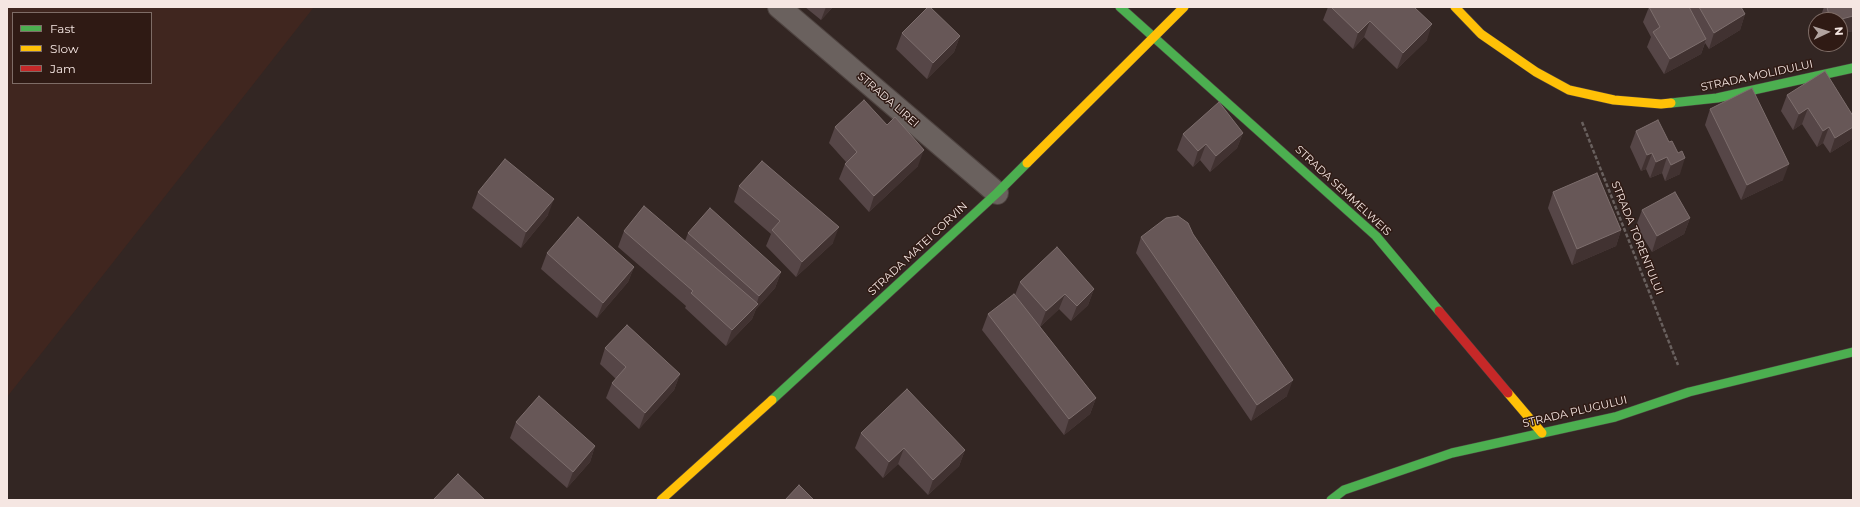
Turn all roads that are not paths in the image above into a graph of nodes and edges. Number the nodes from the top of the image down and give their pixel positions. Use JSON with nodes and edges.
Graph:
{"nodes":[{"id":1,"x":779,"y":7,"type":"edge"},
{"id":2,"x":1120,"y":7,"type":"edge"},
{"id":3,"x":1184,"y":7,"type":"edge"},
{"id":4,"x":1455,"y":7,"type":"edge"},
{"id":5,"x":1153,"y":36,"type":"junction"},
{"id":6,"x":1853,"y":68,"type":"edge"},
{"id":7,"x":997,"y":193,"type":"junction"},
{"id":8,"x":1853,"y":352,"type":"edge"},
{"id":9,"x":1542,"y":433,"type":"junction"},
{"id":10,"x":661,"y":500,"type":"edge"},
{"id":11,"x":1331,"y":500,"type":"edge"}],
"edges":[{"from":1,"to":7,"type":"street","name":"STRADA LIREI"},
{"from":2,"to":5,"type":"street","name":"STRADA SEMMELWEIS"},
{"from":3,"to":5,"type":"street","name":"STRADA MATEI CORVIN"},
{"from":4,"to":6,"type":"street","name":"STRADA MOLIDULUI"},
{"from":5,"to":7,"type":"street","name":"STRADA MATEI CORVIN"},
{"from":5,"to":9,"type":"street","name":"STRADA SEMMELWEIS"},
{"from":7,"to":10,"type":"street","name":"STRADA MATEI CORVIN"},
{"from":8,"to":9,"type":"street","name":"STRADA PLUGULUI"},
{"from":9,"to":11,"type":"street","name":"STRADA PLUGULUI"}]}
